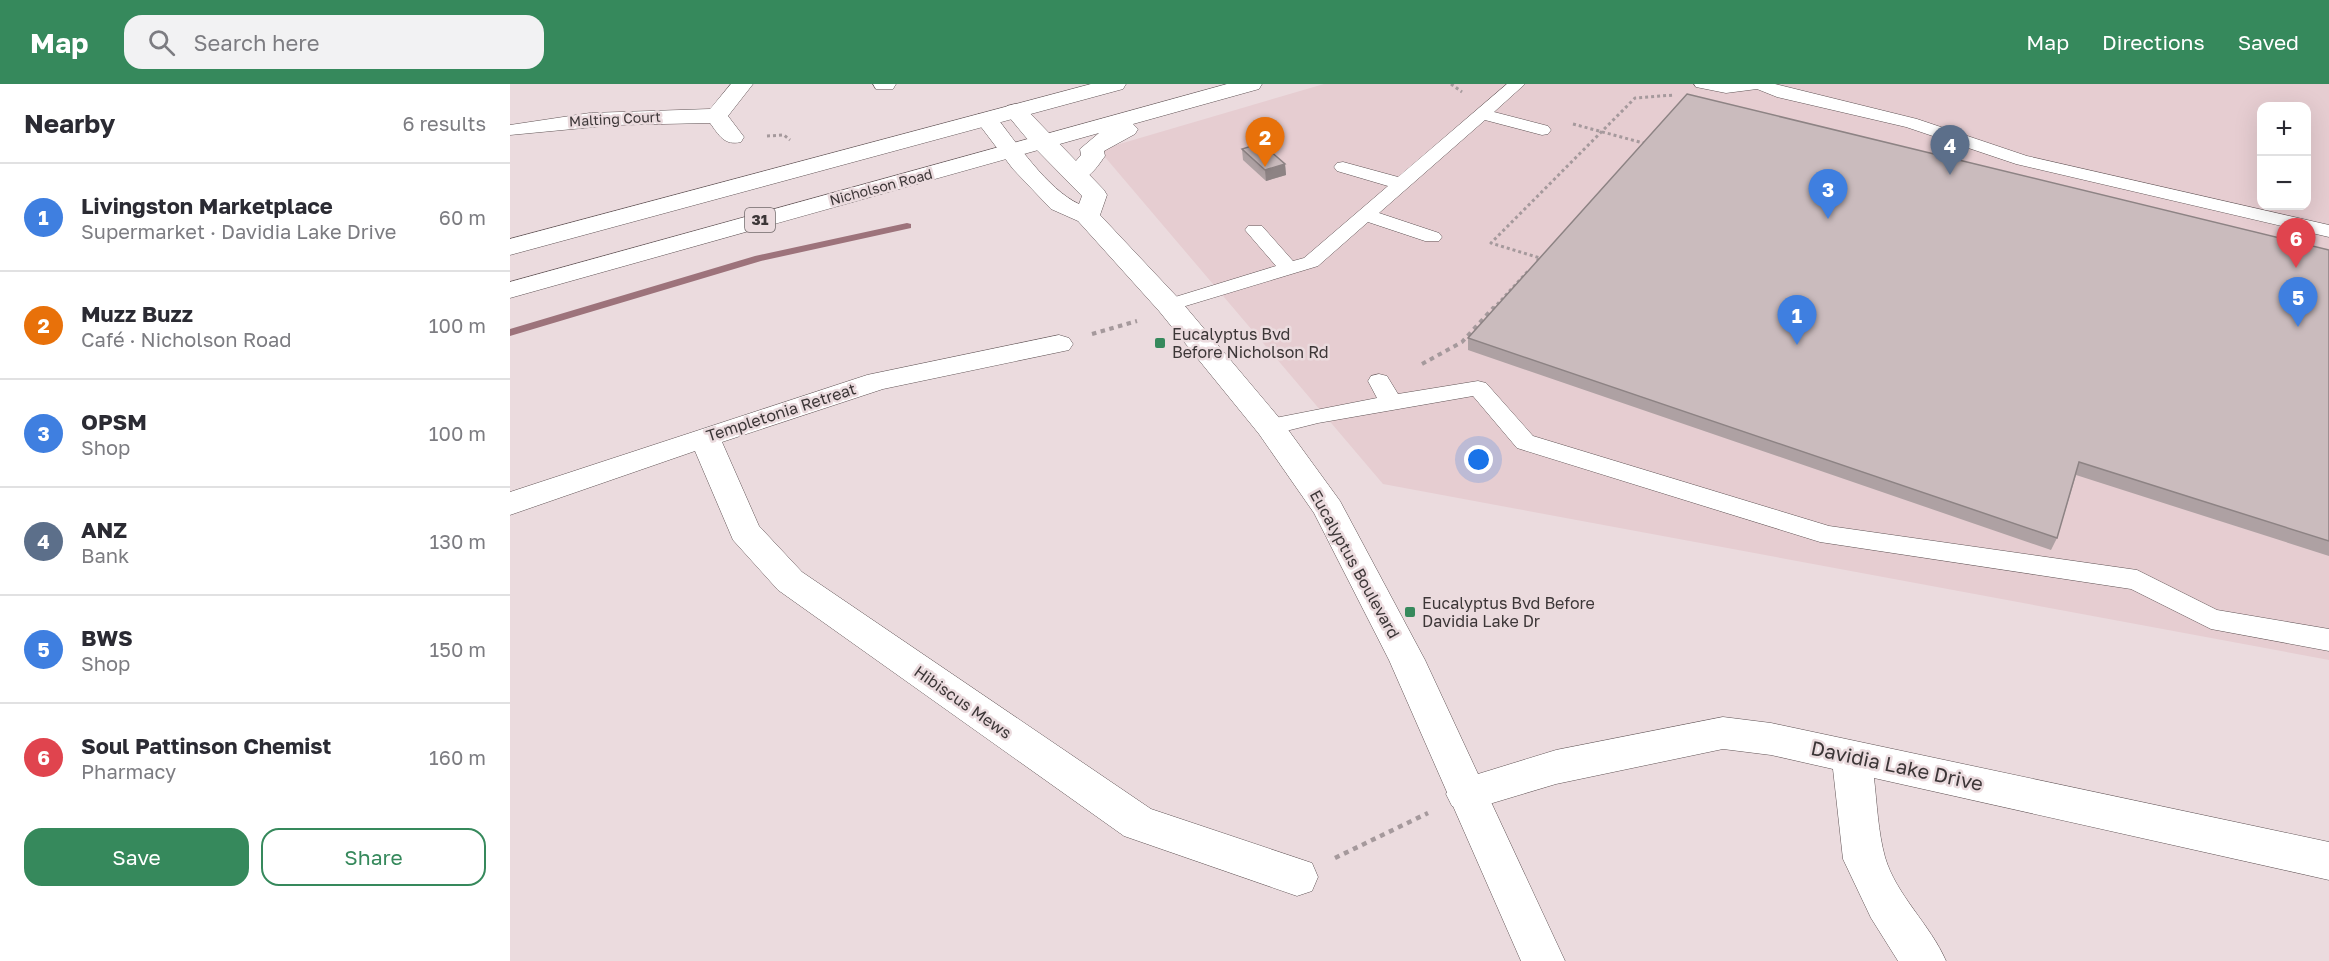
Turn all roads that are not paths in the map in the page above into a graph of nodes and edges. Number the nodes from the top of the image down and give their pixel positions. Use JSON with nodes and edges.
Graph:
{"nodes":[{"id":1,"x":742,"y":84,"type":"edge"},
{"id":2,"x":1115,"y":84,"type":"edge"},
{"id":3,"x":1251,"y":84,"type":"edge"},
{"id":4,"x":1517,"y":84,"type":"edge"},
{"id":5,"x":1702,"y":84,"type":"edge"},
{"id":6,"x":1758,"y":84,"type":"edge"},
{"id":7,"x":1186,"y":102,"type":"junction"},
{"id":8,"x":1015,"y":111,"type":"junction"},
{"id":9,"x":1481,"y":114,"type":"junction"},
{"id":10,"x":716,"y":116,"type":"junction"},
{"id":11,"x":986,"y":119,"type":"junction"},
{"id":12,"x":516,"y":130,"type":"dead end"},
{"id":13,"x":1542,"y":130,"type":"dead end"},
{"id":14,"x":733,"y":137,"type":"road end"},
{"id":15,"x":1042,"y":142,"type":"junction"},
{"id":16,"x":1011,"y":151,"type":"junction"},
{"id":17,"x":1343,"y":167,"type":"dead end"},
{"id":18,"x":1076,"y":175,"type":"junction"},
{"id":19,"x":1401,"y":184,"type":"junction"},
{"id":20,"x":1365,"y":215,"type":"junction"},
{"id":21,"x":1087,"y":216,"type":"junction"},
{"id":22,"x":1255,"y":230,"type":"dead end"},
{"id":23,"x":2329,"y":231,"type":"edge"},
{"id":24,"x":1432,"y":237,"type":"dead end"},
{"id":25,"x":510,"y":247,"type":"edge"},
{"id":26,"x":1289,"y":269,"type":"junction"},
{"id":27,"x":510,"y":290,"type":"edge"},
{"id":28,"x":1158,"y":311,"type":"junction"},
{"id":29,"x":1059,"y":344,"type":"road end"},
{"id":30,"x":1379,"y":381,"type":"road end"},
{"id":31,"x":1391,"y":403,"type":"junction"},
{"id":32,"x":1270,"y":427,"type":"junction"},
{"id":33,"x":704,"y":437,"type":"junction"},
{"id":34,"x":510,"y":504,"type":"edge"},
{"id":35,"x":2329,"y":640,"type":"edge"},
{"id":36,"x":1851,"y":756,"type":"junction"},
{"id":37,"x":1466,"y":794,"type":"junction"},
{"id":38,"x":2329,"y":861,"type":"edge"},
{"id":39,"x":1297,"y":877,"type":"road end"},
{"id":40,"x":1543,"y":961,"type":"edge"},
{"id":41,"x":1924,"y":961,"type":"edge"}],
"edges":[{"from":1,"to":10,"type":"street"},
{"from":2,"to":8,"type":"street","number":"31"},
{"from":3,"to":7,"type":"street","name":"Nicholson Road","number":"31"},
{"from":4,"to":9,"type":"lane"},
{"from":5,"to":6,"type":"lane"},
{"from":6,"to":23,"type":"lane"},
{"from":7,"to":15,"type":"street","name":"Nicholson Road","number":"31"},
{"from":7,"to":18,"type":"street"},
{"from":8,"to":11,"type":"street","number":"31"},
{"from":8,"to":15,"type":"street"},
{"from":9,"to":13,"type":"lane"},
{"from":9,"to":19,"type":"lane"},
{"from":10,"to":12,"type":"street","name":"Malting Court"},
{"from":10,"to":14,"type":"street"},
{"from":11,"to":16,"type":"street","name":"Eucalyptus Boulevard"},
{"from":11,"to":25,"type":"street","number":"31"},
{"from":15,"to":16,"type":"street","name":"Nicholson Road","number":"31"},
{"from":15,"to":18,"type":"street"},
{"from":16,"to":21,"type":"street","name":"Eucalyptus Boulevard"},
{"from":16,"to":27,"type":"street","name":"Nicholson Road","number":"31"},
{"from":17,"to":19,"type":"lane"},
{"from":18,"to":21,"type":"street"},
{"from":19,"to":20,"type":"lane"},
{"from":20,"to":24,"type":"lane"},
{"from":20,"to":26,"type":"lane"},
{"from":21,"to":28,"type":"street","name":"Eucalyptus Boulevard"},
{"from":22,"to":26,"type":"lane"},
{"from":26,"to":28,"type":"lane"},
{"from":28,"to":32,"type":"street","name":"Eucalyptus Boulevard"},
{"from":29,"to":33,"type":"street","name":"Templetonia Retreat"},
{"from":30,"to":31,"type":"lane"},
{"from":31,"to":32,"type":"lane"},
{"from":31,"to":35,"type":"lane"},
{"from":32,"to":37,"type":"street","name":"Eucalyptus Boulevard"},
{"from":33,"to":34,"type":"street","name":"Templetonia Retreat"},
{"from":33,"to":39,"type":"street","name":"Hibiscus Mews"},
{"from":36,"to":37,"type":"street","name":"Davidia Lake Drive"},
{"from":36,"to":38,"type":"street","name":"Davidia Lake Drive"},
{"from":36,"to":41,"type":"street"},
{"from":37,"to":40,"type":"street","name":"Eucalyptus Boulevard"}]}
